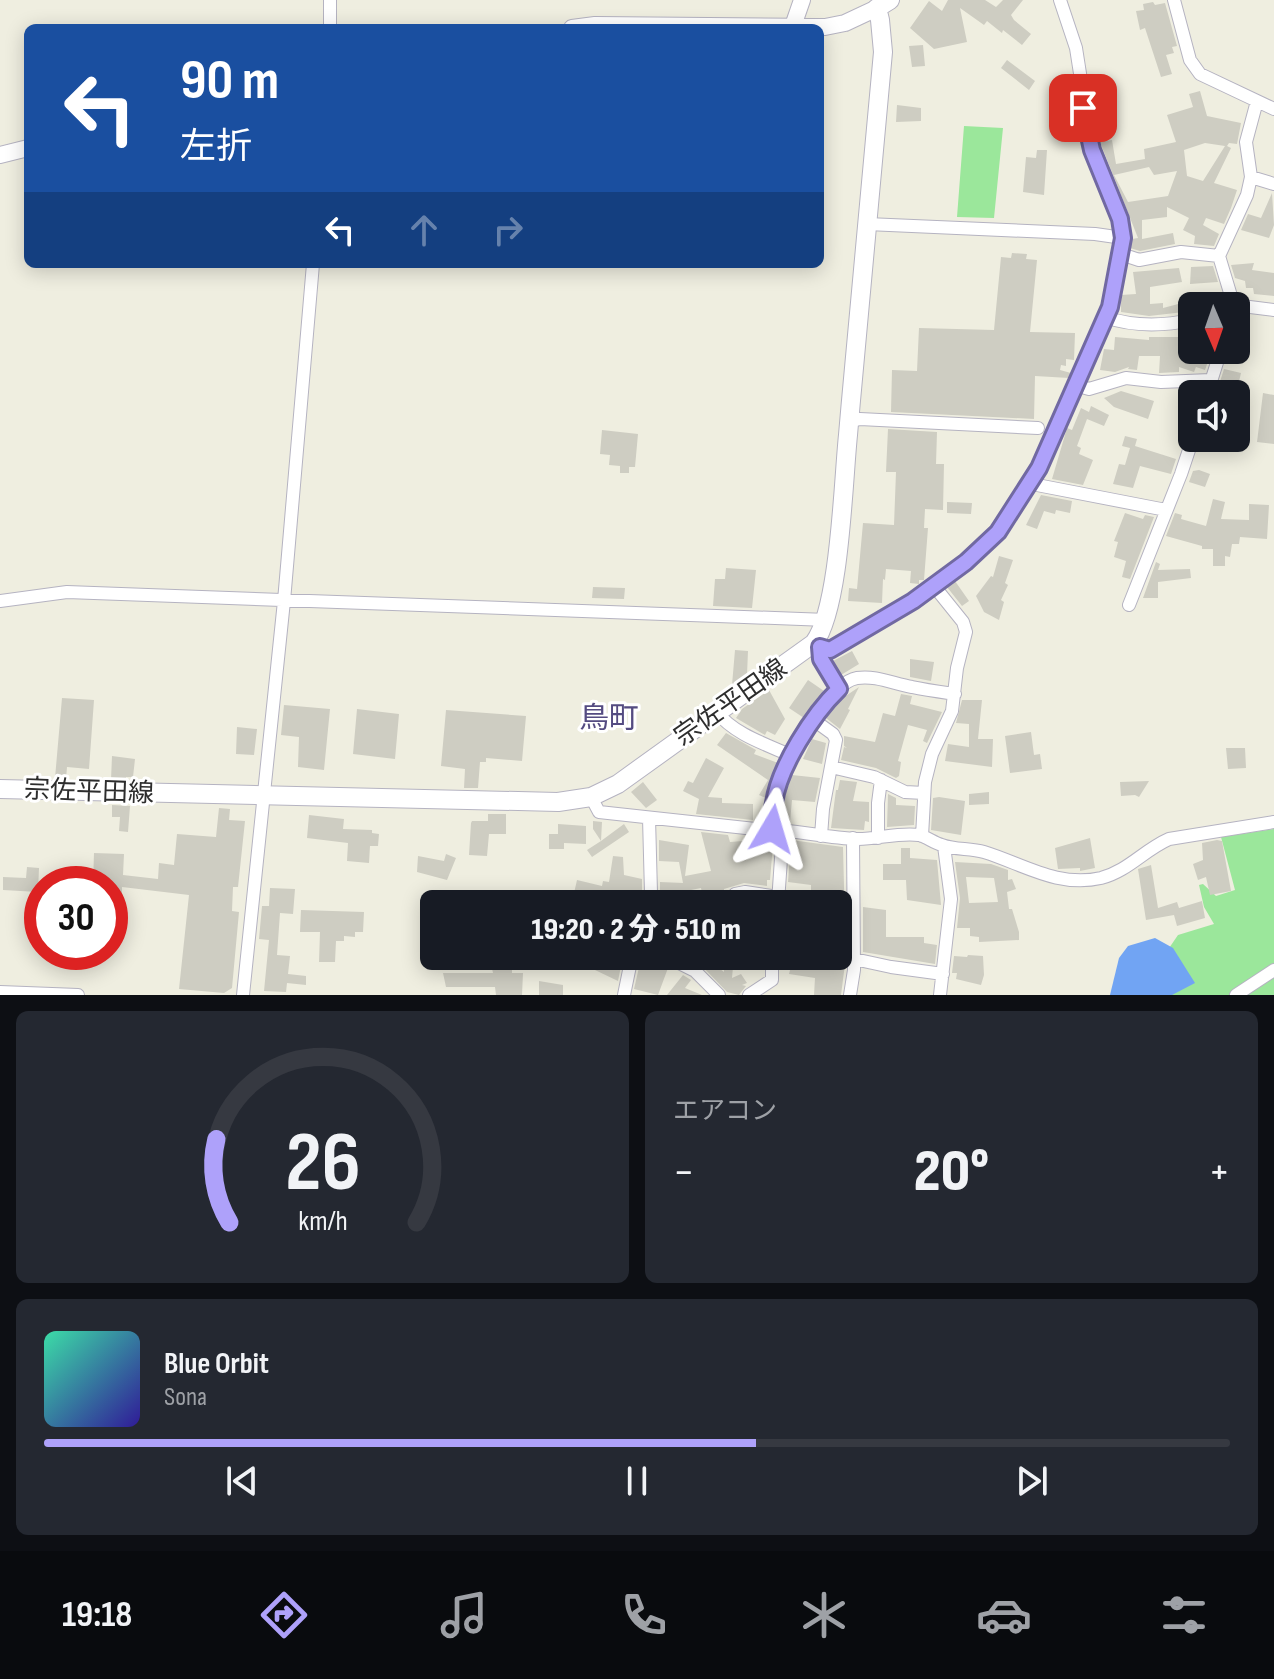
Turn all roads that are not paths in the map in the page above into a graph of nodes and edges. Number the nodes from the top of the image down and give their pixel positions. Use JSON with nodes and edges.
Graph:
{"nodes":[{"id":1,"x":330,"y":0,"type":"edge"},
{"id":2,"x":802,"y":0,"type":"edge"},
{"id":3,"x":1060,"y":0,"type":"edge"},
{"id":4,"x":1174,"y":0,"type":"edge"},
{"id":5,"x":884,"y":4,"type":"edge"},
{"id":6,"x":330,"y":24,"type":"edge"},
{"id":7,"x":794,"y":24,"type":"edge"},
{"id":8,"x":824,"y":27,"type":"edge"},
{"id":9,"x":1257,"y":101,"type":"junction"},
{"id":10,"x":1274,"y":109,"type":"edge"},
{"id":11,"x":24,"y":149,"type":"edge"},
{"id":12,"x":0,"y":155,"type":"edge"},
{"id":13,"x":1251,"y":177,"type":"junction"},
{"id":14,"x":1274,"y":184,"type":"edge"},
{"id":15,"x":867,"y":224,"type":"junction"},
{"id":16,"x":1123,"y":238,"type":"junction"},
{"id":17,"x":1121,"y":254,"type":"junction"},
{"id":18,"x":1219,"y":256,"type":"junction"},
{"id":19,"x":313,"y":268,"type":"edge"},
{"id":20,"x":1230,"y":292,"type":"edge"},
{"id":21,"x":1250,"y":308,"type":"edge"},
{"id":22,"x":1274,"y":310,"type":"edge"},
{"id":23,"x":1105,"y":317,"type":"junction"},
{"id":24,"x":1178,"y":323,"type":"edge"},
{"id":25,"x":1216,"y":364,"type":"edge"},
{"id":26,"x":1211,"y":380,"type":"edge"},
{"id":27,"x":1178,"y":381,"type":"edge"},
{"id":28,"x":1075,"y":385,"type":"junction"},
{"id":29,"x":849,"y":421,"type":"junction"},
{"id":30,"x":1038,"y":428,"type":"dead end"},
{"id":31,"x":1188,"y":452,"type":"edge"},
{"id":32,"x":1030,"y":481,"type":"junction"},
{"id":33,"x":1166,"y":510,"type":"junction"},
{"id":34,"x":934,"y":586,"type":"junction"},
{"id":35,"x":0,"y":601,"type":"edge"},
{"id":36,"x":284,"y":601,"type":"junction"},
{"id":37,"x":1129,"y":605,"type":"dead end"},
{"id":38,"x":827,"y":620,"type":"junction"},
{"id":39,"x":817,"y":645,"type":"junction"},
{"id":40,"x":839,"y":689,"type":"junction"},
{"id":41,"x":955,"y":694,"type":"junction"},
{"id":42,"x":717,"y":712,"type":"junction"},
{"id":43,"x":815,"y":721,"type":"junction"},
{"id":44,"x":792,"y":756,"type":"junction"},
{"id":45,"x":831,"y":767,"type":"junction"},
{"id":46,"x":881,"y":780,"type":"junction"},
{"id":47,"x":0,"y":789,"type":"edge"},
{"id":48,"x":924,"y":793,"type":"junction"},
{"id":49,"x":262,"y":797,"type":"junction"},
{"id":50,"x":591,"y":797,"type":"junction"},
{"id":51,"x":649,"y":818,"type":"junction"},
{"id":52,"x":1274,"y":822,"type":"edge"},
{"id":53,"x":778,"y":829,"type":"junction"},
{"id":54,"x":821,"y":836,"type":"junction"},
{"id":55,"x":922,"y":836,"type":"junction"},
{"id":56,"x":853,"y":838,"type":"junction"},
{"id":57,"x":878,"y":838,"type":"junction"},
{"id":58,"x":944,"y":846,"type":"junction"},
{"id":59,"x":649,"y":890,"type":"edge"},
{"id":60,"x":778,"y":890,"type":"edge"},
{"id":61,"x":854,"y":959,"type":"junction"},
{"id":62,"x":629,"y":970,"type":"edge"},
{"id":63,"x":693,"y":970,"type":"edge"},
{"id":64,"x":772,"y":970,"type":"edge"},
{"id":65,"x":1274,"y":970,"type":"edge"},
{"id":66,"x":943,"y":974,"type":"junction"},
{"id":67,"x":0,"y":992,"type":"edge"},
{"id":68,"x":78,"y":995,"type":"edge"},
{"id":69,"x":243,"y":995,"type":"edge"},
{"id":70,"x":624,"y":995,"type":"edge"},
{"id":71,"x":719,"y":995,"type":"edge"},
{"id":72,"x":749,"y":995,"type":"edge"},
{"id":73,"x":850,"y":995,"type":"edge"},
{"id":74,"x":940,"y":995,"type":"edge"},
{"id":75,"x":1236,"y":995,"type":"edge"}],
"edges":[{"from":1,"to":6,"type":"street"},
{"from":2,"to":7,"type":"street"},
{"from":3,"to":16,"type":"street"},
{"from":4,"to":9,"type":"street"},
{"from":5,"to":8,"type":"street"},
{"from":5,"to":15,"type":"main road","name":"宗佐平田線"},
{"from":9,"to":10,"type":"street"},
{"from":9,"to":13,"type":"street"},
{"from":11,"to":12,"type":"street"},
{"from":13,"to":14,"type":"street"},
{"from":13,"to":18,"type":"street"},
{"from":15,"to":16,"type":"street"},
{"from":15,"to":29,"type":"main road","name":"宗佐平田線"},
{"from":16,"to":17,"type":"street"},
{"from":17,"to":18,"type":"street"},
{"from":17,"to":23,"type":"street"},
{"from":18,"to":20,"type":"street"},
{"from":19,"to":36,"type":"street"},
{"from":21,"to":22,"type":"street"},
{"from":23,"to":24,"type":"street"},
{"from":23,"to":28,"type":"street"},
{"from":25,"to":26,"type":"street"},
{"from":27,"to":28,"type":"street"},
{"from":28,"to":32,"type":"street"},
{"from":29,"to":30,"type":"street"},
{"from":29,"to":38,"type":"main road","name":"宗佐平田線"},
{"from":31,"to":33,"type":"street"},
{"from":32,"to":33,"type":"street"},
{"from":32,"to":34,"type":"street"},
{"from":33,"to":37,"type":"street"},
{"from":34,"to":39,"type":"street"},
{"from":34,"to":41,"type":"street"},
{"from":35,"to":36,"type":"street"},
{"from":36,"to":38,"type":"street"},
{"from":36,"to":49,"type":"street"},
{"from":38,"to":39,"type":"main road","name":"宗佐平田線"},
{"from":39,"to":40,"type":"street"},
{"from":39,"to":42,"type":"main road","name":"宗佐平田線"},
{"from":40,"to":41,"type":"street"},
{"from":40,"to":43,"type":"street"},
{"from":41,"to":48,"type":"street"},
{"from":42,"to":44,"type":"street"},
{"from":42,"to":50,"type":"main road","name":"宗佐平田線"},
{"from":43,"to":44,"type":"street"},
{"from":43,"to":45,"type":"street"},
{"from":44,"to":53,"type":"street"},
{"from":45,"to":46,"type":"street"},
{"from":45,"to":54,"type":"street"},
{"from":46,"to":48,"type":"street"},
{"from":46,"to":57,"type":"street"},
{"from":47,"to":49,"type":"main road","name":"宗佐平田線"},
{"from":48,"to":55,"type":"street"},
{"from":49,"to":50,"type":"main road","name":"宗佐平田線"},
{"from":49,"to":69,"type":"street"},
{"from":50,"to":51,"type":"street"},
{"from":51,"to":53,"type":"street"},
{"from":51,"to":59,"type":"street"},
{"from":52,"to":58,"type":"street"},
{"from":53,"to":54,"type":"street"},
{"from":53,"to":60,"type":"street"},
{"from":54,"to":56,"type":"street"},
{"from":55,"to":57,"type":"street"},
{"from":55,"to":58,"type":"street"},
{"from":56,"to":57,"type":"street"},
{"from":56,"to":61,"type":"street"},
{"from":58,"to":66,"type":"street"},
{"from":61,"to":66,"type":"street"},
{"from":61,"to":73,"type":"street"},
{"from":62,"to":70,"type":"street"},
{"from":63,"to":71,"type":"street"},
{"from":64,"to":72,"type":"street"},
{"from":65,"to":75,"type":"street"},
{"from":66,"to":74,"type":"street"},
{"from":67,"to":68,"type":"street"}]}
